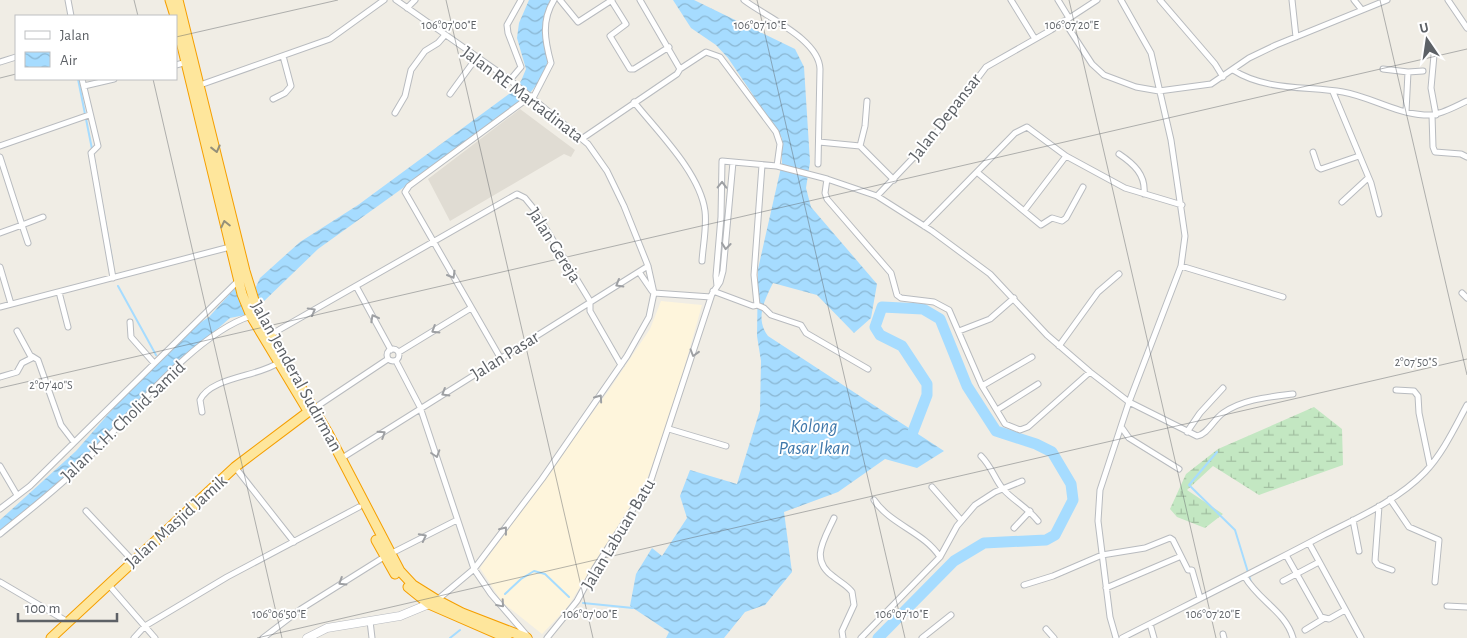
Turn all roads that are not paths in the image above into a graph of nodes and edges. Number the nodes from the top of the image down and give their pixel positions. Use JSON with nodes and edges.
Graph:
{"nodes":[{"id":1,"x":68,"y":0,"type":"edge"},
{"id":2,"x":170,"y":0,"type":"edge"},
{"id":3,"x":178,"y":0,"type":"edge"},
{"id":4,"x":384,"y":0,"type":"edge"},
{"id":5,"x":396,"y":0,"type":"edge"},
{"id":6,"x":415,"y":0,"type":"edge"},
{"id":7,"x":521,"y":0,"type":"edge"},
{"id":8,"x":554,"y":0,"type":"edge"},
{"id":9,"x":560,"y":0,"type":"edge"},
{"id":10,"x":612,"y":0,"type":"edge"},
{"id":11,"x":640,"y":0,"type":"edge"},
{"id":12,"x":744,"y":0,"type":"edge"},
{"id":13,"x":1011,"y":0,"type":"edge"},
{"id":14,"x":1058,"y":0,"type":"edge"},
{"id":15,"x":1097,"y":0,"type":"edge"},
{"id":16,"x":1121,"y":0,"type":"edge"},
{"id":17,"x":1160,"y":0,"type":"edge"},
{"id":18,"x":1292,"y":0,"type":"edge"},
{"id":19,"x":1354,"y":0,"type":"edge"},
{"id":20,"x":1388,"y":0,"type":"edge"},
{"id":21,"x":1448,"y":0,"type":"edge"},
{"id":22,"x":407,"y":8,"type":"junction"},
{"id":23,"x":1362,"y":10,"type":"junction"},
{"id":24,"x":71,"y":15,"type":"edge"},
{"id":25,"x":175,"y":15,"type":"edge"},
{"id":26,"x":1067,"y":20,"type":"junction"},
{"id":27,"x":1467,"y":28,"type":"edge"},
{"id":28,"x":178,"y":29,"type":"edge"},
{"id":29,"x":445,"y":35,"type":"junction"},
{"id":30,"x":1296,"y":37,"type":"junction"},
{"id":31,"x":1035,"y":39,"type":"junction"},
{"id":32,"x":669,"y":47,"type":"junction"},
{"id":33,"x":1434,"y":55,"type":"dead end"},
{"id":34,"x":283,"y":56,"type":"junction"},
{"id":35,"x":15,"y":57,"type":"edge"},
{"id":36,"x":477,"y":57,"type":"junction"},
{"id":37,"x":0,"y":62,"type":"edge"},
{"id":38,"x":188,"y":62,"type":"junction"},
{"id":39,"x":178,"y":64,"type":"edge"},
{"id":40,"x":680,"y":69,"type":"junction"},
{"id":41,"x":1383,"y":69,"type":"dead end"},
{"id":42,"x":1233,"y":70,"type":"junction"},
{"id":43,"x":1423,"y":71,"type":"dead end"},
{"id":44,"x":1408,"y":72,"type":"junction"},
{"id":45,"x":1223,"y":77,"type":"junction"},
{"id":46,"x":82,"y":80,"type":"edge"},
{"id":47,"x":110,"y":80,"type":"edge"},
{"id":48,"x":510,"y":80,"type":"junction"},
{"id":49,"x":200,"y":85,"type":"junction"},
{"id":50,"x":84,"y":86,"type":"junction"},
{"id":51,"x":1160,"y":91,"type":"junction"},
{"id":52,"x":1333,"y":92,"type":"junction"},
{"id":53,"x":450,"y":94,"type":"dead end"},
{"id":54,"x":531,"y":96,"type":"junction"},
{"id":55,"x":273,"y":99,"type":"dead end"},
{"id":56,"x":867,"y":101,"type":"dead end"},
{"id":57,"x":1467,"y":101,"type":"edge"},
{"id":58,"x":634,"y":102,"type":"junction"},
{"id":59,"x":1406,"y":112,"type":"junction"},
{"id":60,"x":395,"y":113,"type":"dead end"},
{"id":61,"x":1434,"y":115,"type":"junction"},
{"id":62,"x":87,"y":116,"type":"junction"},
{"id":63,"x":583,"y":138,"type":"junction"},
{"id":64,"x":819,"y":142,"type":"junction"},
{"id":65,"x":0,"y":146,"type":"edge"},
{"id":66,"x":860,"y":146,"type":"junction"},
{"id":67,"x":1313,"y":152,"type":"dead end"},
{"id":68,"x":1119,"y":154,"type":"dead end"},
{"id":69,"x":1066,"y":156,"type":"junction"},
{"id":70,"x":1359,"y":156,"type":"junction"},
{"id":71,"x":0,"y":157,"type":"edge"},
{"id":72,"x":1467,"y":157,"type":"edge"},
{"id":73,"x":734,"y":162,"type":"junction"},
{"id":74,"x":762,"y":164,"type":"junction"},
{"id":75,"x":818,"y":164,"type":"dead end"},
{"id":76,"x":778,"y":166,"type":"junction"},
{"id":77,"x":978,"y":173,"type":"junction"},
{"id":78,"x":1368,"y":178,"type":"junction"},
{"id":79,"x":827,"y":179,"type":"junction"},
{"id":80,"x":894,"y":180,"type":"junction"},
{"id":81,"x":1083,"y":187,"type":"dead end"},
{"id":82,"x":1144,"y":194,"type":"junction"},
{"id":83,"x":877,"y":196,"type":"junction"},
{"id":84,"x":1342,"y":202,"type":"dead end"},
{"id":85,"x":1182,"y":205,"type":"junction"},
{"id":86,"x":1024,"y":211,"type":"junction"},
{"id":87,"x":1379,"y":214,"type":"dead end"},
{"id":88,"x":43,"y":217,"type":"dead end"},
{"id":89,"x":721,"y":217,"type":"junction"},
{"id":90,"x":729,"y":217,"type":"junction"},
{"id":91,"x":22,"y":225,"type":"junction"},
{"id":92,"x":924,"y":226,"type":"junction"},
{"id":93,"x":720,"y":230,"type":"junction"},
{"id":94,"x":728,"y":230,"type":"junction"},
{"id":95,"x":0,"y":232,"type":"edge"},
{"id":96,"x":28,"y":243,"type":"dead end"},
{"id":97,"x":434,"y":243,"type":"junction"},
{"id":98,"x":230,"y":247,"type":"junction"},
{"id":99,"x":702,"y":261,"type":"dead end"},
{"id":100,"x":648,"y":266,"type":"junction"},
{"id":101,"x":1181,"y":266,"type":"junction"},
{"id":102,"x":0,"y":267,"type":"edge"},
{"id":103,"x":639,"y":272,"type":"junction"},
{"id":104,"x":1120,"y":274,"type":"dead end"},
{"id":105,"x":113,"y":278,"type":"junction"},
{"id":106,"x":242,"y":285,"type":"junction"},
{"id":107,"x":356,"y":286,"type":"junction"},
{"id":108,"x":717,"y":286,"type":"junction"},
{"id":109,"x":59,"y":292,"type":"junction"},
{"id":110,"x":654,"y":293,"type":"junction"},
{"id":111,"x":1462,"y":293,"type":"dead end"},
{"id":112,"x":712,"y":294,"type":"junction"},
{"id":113,"x":1282,"y":297,"type":"dead end"},
{"id":114,"x":1014,"y":298,"type":"junction"},
{"id":115,"x":1467,"y":298,"type":"edge"},
{"id":116,"x":590,"y":301,"type":"junction"},
{"id":117,"x":10,"y":304,"type":"junction"},
{"id":118,"x":757,"y":305,"type":"junction"},
{"id":119,"x":0,"y":307,"type":"edge"},
{"id":120,"x":471,"y":308,"type":"junction"},
{"id":121,"x":253,"y":314,"type":"junction"},
{"id":122,"x":130,"y":322,"type":"dead end"},
{"id":123,"x":68,"y":328,"type":"dead end"},
{"id":124,"x":18,"y":331,"type":"dead end"},
{"id":125,"x":959,"y":332,"type":"junction"},
{"id":126,"x":270,"y":335,"type":"junction"},
{"id":127,"x":1059,"y":346,"type":"junction"},
{"id":128,"x":391,"y":350,"type":"junction"},
{"id":129,"x":399,"y":352,"type":"junction"},
{"id":130,"x":1032,"y":357,"type":"dead end"},
{"id":131,"x":32,"y":358,"type":"junction"},
{"id":132,"x":501,"y":358,"type":"junction"},
{"id":133,"x":388,"y":359,"type":"junction"},
{"id":134,"x":396,"y":361,"type":"junction"},
{"id":135,"x":154,"y":363,"type":"junction"},
{"id":136,"x":278,"y":363,"type":"junction"},
{"id":137,"x":621,"y":365,"type":"junction"},
{"id":138,"x":868,"y":369,"type":"dead end"},
{"id":139,"x":1090,"y":372,"type":"junction"},
{"id":140,"x":0,"y":377,"type":"edge"},
{"id":141,"x":1038,"y":384,"type":"dead end"},
{"id":142,"x":982,"y":386,"type":"junction"},
{"id":143,"x":1222,"y":388,"type":"dead end"},
{"id":144,"x":1396,"y":390,"type":"dead end"},
{"id":145,"x":1293,"y":394,"type":"dead end"},
{"id":146,"x":1129,"y":402,"type":"junction"},
{"id":147,"x":1467,"y":404,"type":"edge"},
{"id":148,"x":420,"y":408,"type":"junction"},
{"id":149,"x":310,"y":410,"type":"junction"},
{"id":150,"x":997,"y":410,"type":"junction"},
{"id":151,"x":202,"y":412,"type":"dead end"},
{"id":152,"x":1464,"y":416,"type":"edge"},
{"id":153,"x":1122,"y":428,"type":"junction"},
{"id":154,"x":669,"y":429,"type":"junction"},
{"id":155,"x":1187,"y":432,"type":"junction"},
{"id":156,"x":74,"y":442,"type":"junction"},
{"id":157,"x":726,"y":446,"type":"dead end"},
{"id":158,"x":981,"y":456,"type":"dead end"},
{"id":159,"x":342,"y":458,"type":"junction"},
{"id":160,"x":0,"y":466,"type":"edge"},
{"id":161,"x":1430,"y":466,"type":"junction"},
{"id":162,"x":235,"y":467,"type":"junction"},
{"id":163,"x":1179,"y":469,"type":"dead end"},
{"id":164,"x":1022,"y":481,"type":"dead end"},
{"id":165,"x":932,"y":487,"type":"dead end"},
{"id":166,"x":1003,"y":489,"type":"junction"},
{"id":167,"x":17,"y":495,"type":"junction"},
{"id":168,"x":1390,"y":499,"type":"junction"},
{"id":169,"x":874,"y":500,"type":"dead end"},
{"id":170,"x":359,"y":506,"type":"junction"},
{"id":171,"x":1378,"y":506,"type":"junction"},
{"id":172,"x":0,"y":509,"type":"edge"},
{"id":173,"x":86,"y":511,"type":"dead end"},
{"id":174,"x":1030,"y":511,"type":"junction"},
{"id":175,"x":834,"y":518,"type":"dead end"},
{"id":176,"x":457,"y":520,"type":"junction"},
{"id":177,"x":961,"y":520,"type":"junction"},
{"id":178,"x":1353,"y":520,"type":"junction"},
{"id":179,"x":1038,"y":521,"type":"dead end"},
{"id":180,"x":1014,"y":528,"type":"dead end"},
{"id":181,"x":0,"y":534,"type":"edge"},
{"id":182,"x":294,"y":542,"type":"junction"},
{"id":183,"x":1309,"y":543,"type":"junction"},
{"id":184,"x":1359,"y":551,"type":"dead end"},
{"id":185,"x":1102,"y":555,"type":"junction"},
{"id":186,"x":1286,"y":555,"type":"junction"},
{"id":187,"x":387,"y":556,"type":"junction"},
{"id":188,"x":940,"y":557,"type":"junction"},
{"id":189,"x":1180,"y":557,"type":"junction"},
{"id":190,"x":133,"y":561,"type":"junction"},
{"id":191,"x":1319,"y":562,"type":"junction"},
{"id":192,"x":474,"y":569,"type":"junction"},
{"id":193,"x":1392,"y":570,"type":"dead end"},
{"id":194,"x":1297,"y":574,"type":"junction"},
{"id":195,"x":1249,"y":575,"type":"junction"},
{"id":196,"x":1283,"y":581,"type":"dead end"},
{"id":197,"x":0,"y":582,"type":"edge"},
{"id":198,"x":1435,"y":582,"type":"dead end"},
{"id":199,"x":108,"y":584,"type":"junction"},
{"id":200,"x":1024,"y":585,"type":"dead end"},
{"id":201,"x":1106,"y":588,"type":"junction"},
{"id":202,"x":1200,"y":598,"type":"junction"},
{"id":203,"x":433,"y":602,"type":"junction"},
{"id":204,"x":1447,"y":606,"type":"dead end"},
{"id":205,"x":1467,"y":608,"type":"edge"},
{"id":206,"x":1345,"y":610,"type":"junction"},
{"id":207,"x":951,"y":614,"type":"dead end"},
{"id":208,"x":1323,"y":619,"type":"junction"},
{"id":209,"x":68,"y":622,"type":"junction"},
{"id":210,"x":370,"y":622,"type":"junction"},
{"id":211,"x":1150,"y":624,"type":"junction"},
{"id":212,"x":145,"y":626,"type":"junction"},
{"id":213,"x":1046,"y":629,"type":"dead end"},
{"id":214,"x":1305,"y":630,"type":"dead end"},
{"id":215,"x":51,"y":638,"type":"edge"},
{"id":216,"x":134,"y":638,"type":"edge"},
{"id":217,"x":156,"y":638,"type":"edge"},
{"id":218,"x":262,"y":638,"type":"edge"},
{"id":219,"x":307,"y":638,"type":"edge"},
{"id":220,"x":372,"y":638,"type":"edge"},
{"id":221,"x":507,"y":638,"type":"edge"},
{"id":222,"x":529,"y":638,"type":"edge"},
{"id":223,"x":547,"y":638,"type":"edge"},
{"id":224,"x":843,"y":638,"type":"edge"},
{"id":225,"x":861,"y":638,"type":"edge"},
{"id":226,"x":922,"y":638,"type":"edge"},
{"id":227,"x":1054,"y":638,"type":"edge"},
{"id":228,"x":1116,"y":638,"type":"edge"},
{"id":229,"x":1122,"y":638,"type":"edge"},
{"id":230,"x":1154,"y":638,"type":"edge"},
{"id":231,"x":1293,"y":638,"type":"edge"},
{"id":232,"x":1361,"y":638,"type":"edge"}],
"edges":[{"from":1,"to":24,"type":"street"},
{"from":2,"to":25,"type":"highway"},
{"from":3,"to":49,"type":"highway","name":"Jalan Jenderal Sudirman"},
{"from":4,"to":34,"type":"street"},
{"from":5,"to":22,"type":"street","name":"Jalan RE Martadinata"},
{"from":6,"to":22,"type":"street"},
{"from":7,"to":48,"type":"street"},
{"from":8,"to":54,"type":"street"},
{"from":9,"to":10,"type":"street"},
{"from":10,"to":32,"type":"street"},
{"from":11,"to":32,"type":"street"},
{"from":12,"to":64,"type":"street"},
{"from":13,"to":31,"type":"street"},
{"from":14,"to":26,"type":"street"},
{"from":15,"to":26,"type":"street","name":"Jalan Depansar"},
{"from":16,"to":51,"type":"street"},
{"from":17,"to":45,"type":"street"},
{"from":18,"to":30,"type":"street"},
{"from":19,"to":23,"type":"street"},
{"from":20,"to":23,"type":"street"},
{"from":21,"to":27,"type":"street"},
{"from":22,"to":29,"type":"street","name":"Jalan RE Martadinata"},
{"from":23,"to":30,"type":"street"},
{"from":26,"to":31,"type":"street","name":"Jalan Depansar"},
{"from":26,"to":51,"type":"street"},
{"from":28,"to":38,"type":"highway","name":"Jalan Jenderal Sudirman"},
{"from":29,"to":36,"type":"street","name":"Jalan RE Martadinata"},
{"from":29,"to":60,"type":"street"},
{"from":30,"to":42,"type":"street"},
{"from":31,"to":80,"type":"street","name":"Jalan Depansar"},
{"from":32,"to":40,"type":"street"},
{"from":33,"to":61,"type":"street"},
{"from":34,"to":49,"type":"street"},
{"from":34,"to":55,"type":"street"},
{"from":35,"to":37,"type":"street"},
{"from":36,"to":48,"type":"street","name":"Jalan RE Martadinata"},
{"from":36,"to":53,"type":"street"},
{"from":38,"to":39,"type":"street"},
{"from":98,"to":38,"type":"highway","name":"Jalan Jenderal Sudirman","one_way":true},
{"from":40,"to":58,"type":"street"},
{"from":40,"to":76,"type":"street"},
{"from":41,"to":44,"type":"street"},
{"from":42,"to":45,"type":"street"},
{"from":42,"to":52,"type":"street"},
{"from":43,"to":44,"type":"street"},
{"from":44,"to":59,"type":"street"},
{"from":45,"to":51,"type":"street"},
{"from":46,"to":50,"type":"street"},
{"from":47,"to":50,"type":"street"},
{"from":48,"to":54,"type":"street","name":"Jalan RE Martadinata"},
{"from":49,"to":106,"type":"highway","name":"Jalan Jenderal Sudirman","one_way":true},
{"from":50,"to":62,"type":"street"},
{"from":51,"to":85,"type":"street"},
{"from":52,"to":59,"type":"street"},
{"from":52,"to":70,"type":"street"},
{"from":54,"to":63,"type":"street","name":"Jalan RE Martadinata"},
{"from":54,"to":97,"type":"street"},
{"from":56,"to":66,"type":"street"},
{"from":57,"to":61,"type":"street"},
{"from":58,"to":63,"type":"street"},
{"from":58,"to":99,"type":"street"},
{"from":59,"to":61,"type":"street"},
{"from":61,"to":72,"type":"street"},
{"from":62,"to":65,"type":"street"},
{"from":62,"to":105,"type":"street"},
{"from":63,"to":100,"type":"street","name":"Jalan RE Martadinata"},
{"from":64,"to":66,"type":"street"},
{"from":64,"to":75,"type":"street"},
{"from":66,"to":80,"type":"street"},
{"from":67,"to":70,"type":"street"},
{"from":68,"to":82,"type":"street"},
{"from":69,"to":77,"type":"street"},
{"from":69,"to":82,"type":"street"},
{"from":69,"to":86,"type":"street"},
{"from":70,"to":78,"type":"street"},
{"from":71,"to":91,"type":"street"},
{"from":73,"to":74,"type":"street"},
{"from":89,"to":73,"type":"street","one_way":true},
{"from":73,"to":90,"type":"street"},
{"from":74,"to":76,"type":"street"},
{"from":74,"to":118,"type":"street"},
{"from":76,"to":79,"type":"street"},
{"from":77,"to":86,"type":"street"},
{"from":77,"to":92,"type":"street"},
{"from":78,"to":84,"type":"street"},
{"from":78,"to":87,"type":"street"},
{"from":79,"to":83,"type":"street"},
{"from":79,"to":125,"type":"street"},
{"from":80,"to":83,"type":"street","name":"Jalan Depansar"},
{"from":81,"to":86,"type":"street"},
{"from":82,"to":85,"type":"street"},
{"from":83,"to":92,"type":"street"},
{"from":85,"to":101,"type":"street"},
{"from":88,"to":91,"type":"street"},
{"from":89,"to":90,"type":"street"},
{"from":89,"to":93,"type":"street"},
{"from":90,"to":94,"type":"street"},
{"from":91,"to":95,"type":"street"},
{"from":91,"to":96,"type":"street"},
{"from":92,"to":114,"type":"street"},
{"from":93,"to":94,"type":"street"},
{"from":93,"to":108,"type":"street"},
{"from":94,"to":108,"type":"street","one_way":true},
{"from":97,"to":107,"type":"street"},
{"from":97,"to":116,"type":"street","name":"Jalan Gereja"},
{"from":97,"to":120,"type":"street","one_way":true},
{"from":98,"to":105,"type":"street"},
{"from":98,"to":106,"type":"highway","name":"Jalan Jenderal Sudirman"},
{"from":100,"to":103,"type":"street","name":"Jalan Pasar"},
{"from":100,"to":110,"type":"street","name":"Jalan RE Martadinata"},
{"from":101,"to":113,"type":"street"},
{"from":101,"to":146,"type":"street"},
{"from":102,"to":117,"type":"street"},
{"from":103,"to":110,"type":"street"},
{"from":103,"to":116,"type":"street","name":"Jalan Pasar","one_way":true},
{"from":104,"to":127,"type":"street"},
{"from":105,"to":109,"type":"street"},
{"from":106,"to":121,"type":"highway","name":"Jalan Jenderal Sudirman"},
{"from":106,"to":135,"type":"street"},
{"from":126,"to":107,"type":"street","one_way":true},
{"from":128,"to":107,"type":"street","one_way":true},
{"from":108,"to":112,"type":"street"},
{"from":109,"to":117,"type":"street"},
{"from":109,"to":123,"type":"street"},
{"from":110,"to":112,"type":"street"},
{"from":110,"to":137,"type":"street"},
{"from":111,"to":115,"type":"street"},
{"from":112,"to":118,"type":"street"},
{"from":112,"to":154,"type":"street","name":"Jalan Labuan Batu","one_way":true},
{"from":114,"to":125,"type":"street"},
{"from":114,"to":127,"type":"street"},
{"from":116,"to":132,"type":"street","name":"Jalan Pasar"},
{"from":116,"to":137,"type":"street","name":"Jalan Gereja"},
{"from":117,"to":119,"type":"street"},
{"from":118,"to":138,"type":"street"},
{"from":120,"to":129,"type":"street","one_way":true},
{"from":120,"to":132,"type":"street"},
{"from":121,"to":126,"type":"highway","name":"Jalan Jenderal Sudirman"},
{"from":121,"to":136,"type":"highway","name":"Jalan Jenderal Sudirman"},
{"from":121,"to":181,"type":"street","name":"Jalan K.H. Cholid Samid"},
{"from":122,"to":135,"type":"street"},
{"from":124,"to":131,"type":"street"},
{"from":125,"to":142,"type":"street"},
{"from":126,"to":149,"type":"highway","name":"Jalan Jenderal Sudirman"},
{"from":127,"to":139,"type":"street"},
{"from":128,"to":129,"type":"street"},
{"from":128,"to":133,"type":"street"},
{"from":129,"to":134,"type":"street"},
{"from":130,"to":142,"type":"street"},
{"from":131,"to":140,"type":"street"},
{"from":131,"to":156,"type":"street"},
{"from":132,"to":148,"type":"street","name":"Jalan Pasar","one_way":true},
{"from":133,"to":134,"type":"street"},
{"from":133,"to":149,"type":"street"},
{"from":134,"to":148,"type":"street"},
{"from":135,"to":156,"type":"street"},
{"from":136,"to":149,"type":"highway","name":"Jalan Jenderal Sudirman"},
{"from":136,"to":151,"type":"street"},
{"from":192,"to":137,"type":"street","one_way":true},
{"from":139,"to":146,"type":"street"},
{"from":139,"to":150,"type":"street"},
{"from":141,"to":150,"type":"street"},
{"from":142,"to":150,"type":"street"},
{"from":143,"to":155,"type":"street"},
{"from":144,"to":161,"type":"street"},
{"from":145,"to":155,"type":"street"},
{"from":146,"to":153,"type":"street"},
{"from":146,"to":155,"type":"street"},
{"from":147,"to":152,"type":"street"},
{"from":159,"to":148,"type":"street","name":"Jalan Pasar","one_way":true},
{"from":148,"to":176,"type":"street","one_way":true},
{"from":149,"to":159,"type":"highway","name":"Jalan Jenderal Sudirman"},
{"from":149,"to":162,"type":"highway","name":"Jalan Masjid Jamik"},
{"from":149,"to":170,"type":"highway","name":"Jalan Jenderal Sudirman"},
{"from":152,"to":161,"type":"street"},
{"from":153,"to":163,"type":"street"},
{"from":153,"to":185,"type":"street"},
{"from":154,"to":157,"type":"street"},
{"from":154,"to":223,"type":"street","name":"Jalan Labuan Batu"},
{"from":156,"to":167,"type":"street"},
{"from":158,"to":166,"type":"street"},
{"from":159,"to":187,"type":"highway","name":"Jalan Jenderal Sudirman"},
{"from":160,"to":167,"type":"street"},
{"from":161,"to":168,"type":"street"},
{"from":162,"to":182,"type":"street"},
{"from":162,"to":190,"type":"highway","name":"Jalan Masjid Jamik"},
{"from":164,"to":166,"type":"street"},
{"from":165,"to":177,"type":"street"},
{"from":166,"to":174,"type":"street"},
{"from":166,"to":177,"type":"street"},
{"from":167,"to":172,"type":"street"},
{"from":168,"to":171,"type":"street"},
{"from":168,"to":198,"type":"street"},
{"from":169,"to":188,"type":"street"},
{"from":170,"to":182,"type":"street"},
{"from":170,"to":187,"type":"highway","name":"Jalan Jenderal Sudirman"},
{"from":171,"to":178,"type":"street"},
{"from":171,"to":193,"type":"street"},
{"from":173,"to":190,"type":"street"},
{"from":174,"to":179,"type":"street"},
{"from":174,"to":180,"type":"street"},
{"from":175,"to":224,"type":"street"},
{"from":187,"to":176,"type":"street","one_way":true},
{"from":176,"to":192,"type":"street"},
{"from":177,"to":188,"type":"street"},
{"from":178,"to":183,"type":"street"},
{"from":178,"to":184,"type":"street"},
{"from":182,"to":212,"type":"street"},
{"from":183,"to":186,"type":"street"},
{"from":183,"to":191,"type":"street"},
{"from":185,"to":189,"type":"street"},
{"from":185,"to":200,"type":"street"},
{"from":185,"to":201,"type":"street"},
{"from":186,"to":194,"type":"street"},
{"from":186,"to":195,"type":"street"},
{"from":187,"to":203,"type":"highway","name":"Jalan Jenderal Sudirman"},
{"from":187,"to":218,"type":"street","one_way":true},
{"from":188,"to":225,"type":"street"},
{"from":189,"to":201,"type":"street"},
{"from":189,"to":202,"type":"street"},
{"from":190,"to":199,"type":"highway","name":"Jalan Masjid Jamik"},
{"from":191,"to":194,"type":"street"},
{"from":191,"to":206,"type":"street"},
{"from":192,"to":203,"type":"street"},
{"from":192,"to":222,"type":"street","one_way":true},
{"from":194,"to":196,"type":"street"},
{"from":194,"to":208,"type":"street"},
{"from":195,"to":202,"type":"street"},
{"from":195,"to":231,"type":"street"},
{"from":197,"to":209,"type":"street"},
{"from":199,"to":209,"type":"highway","name":"Jalan Masjid Jamik"},
{"from":199,"to":212,"type":"street"},
{"from":201,"to":228,"type":"street"},
{"from":202,"to":211,"type":"street"},
{"from":203,"to":210,"type":"main road"},
{"from":203,"to":221,"type":"highway","name":"Jalan Jenderal Sudirman"},
{"from":203,"to":222,"type":"highway","name":"Jalan Jenderal Sudirman"},
{"from":204,"to":205,"type":"street"},
{"from":206,"to":208,"type":"street"},
{"from":206,"to":232,"type":"street"},
{"from":207,"to":226,"type":"street"},
{"from":208,"to":214,"type":"street"},
{"from":209,"to":215,"type":"highway","name":"Jalan Masjid Jamik"},
{"from":210,"to":219,"type":"main road"},
{"from":210,"to":220,"type":"street"},
{"from":211,"to":229,"type":"street"},
{"from":211,"to":230,"type":"street"},
{"from":212,"to":216,"type":"street"},
{"from":212,"to":217,"type":"street"},
{"from":213,"to":227,"type":"street"}]}
